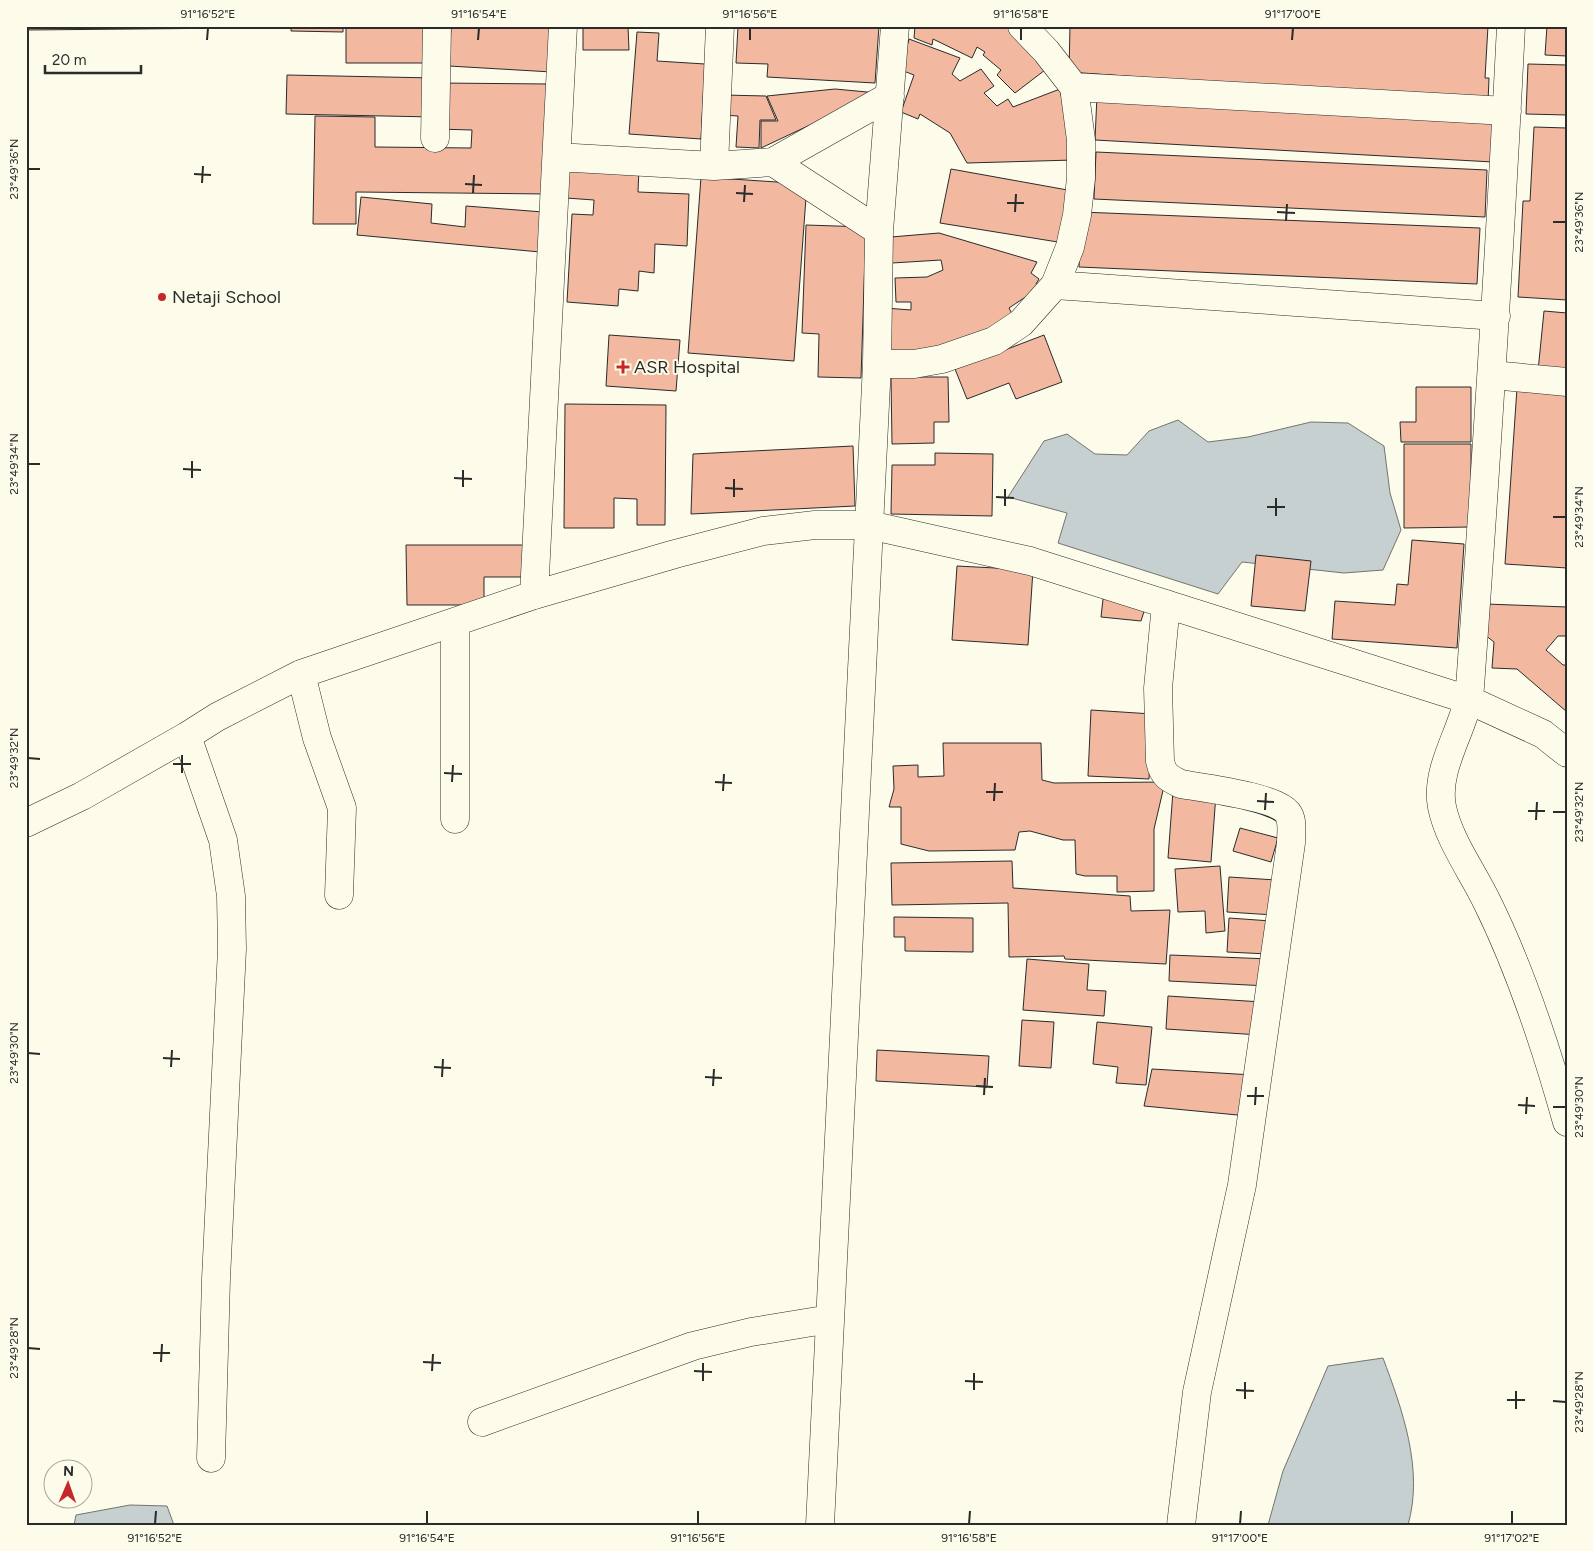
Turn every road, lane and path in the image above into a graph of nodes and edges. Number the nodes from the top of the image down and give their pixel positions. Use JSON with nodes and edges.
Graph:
{"nodes":[{"id":1,"x":437,"y":26,"type":"edge"},
{"id":2,"x":563,"y":26,"type":"edge"},
{"id":3,"x":720,"y":26,"type":"edge"},
{"id":4,"x":895,"y":26,"type":"edge"},
{"id":5,"x":1022,"y":26,"type":"edge"},
{"id":6,"x":1511,"y":26,"type":"edge"},
{"id":7,"x":1074,"y":87,"type":"junction"},
{"id":8,"x":890,"y":96,"type":"junction"},
{"id":9,"x":1507,"y":111,"type":"junction"},
{"id":10,"x":435,"y":138,"type":"dead end"},
{"id":11,"x":557,"y":157,"type":"junction"},
{"id":12,"x":773,"y":162,"type":"junction"},
{"id":13,"x":714,"y":166,"type":"junction"},
{"id":14,"x":879,"y":231,"type":"junction"},
{"id":15,"x":1056,"y":285,"type":"junction"},
{"id":16,"x":1496,"y":316,"type":"junction"},
{"id":17,"x":877,"y":364,"type":"junction"},
{"id":18,"x":1492,"y":375,"type":"junction"},
{"id":19,"x":1567,"y":382,"type":"edge"},
{"id":20,"x":869,"y":525,"type":"junction"},
{"id":21,"x":534,"y":595,"type":"junction"},
{"id":22,"x":1166,"y":604,"type":"junction"},
{"id":23,"x":455,"y":623,"type":"junction"},
{"id":24,"x":301,"y":674,"type":"junction"},
{"id":25,"x":1469,"y":700,"type":"junction"},
{"id":26,"x":187,"y":736,"type":"junction"},
{"id":27,"x":1567,"y":752,"type":"edge"},
{"id":28,"x":455,"y":819,"type":"dead end"},
{"id":29,"x":26,"y":823,"type":"edge"},
{"id":30,"x":339,"y":895,"type":"dead end"},
{"id":31,"x":1567,"y":1122,"type":"edge"},
{"id":32,"x":830,"y":1319,"type":"junction"},
{"id":33,"x":482,"y":1422,"type":"dead end"},
{"id":34,"x":211,"y":1458,"type":"dead end"},
{"id":35,"x":820,"y":1525,"type":"edge"},
{"id":36,"x":1182,"y":1525,"type":"edge"}],
"edges":[{"from":1,"to":10,"type":"street"},
{"from":2,"to":11,"type":"street"},
{"from":3,"to":13,"type":"street"},
{"from":4,"to":8,"type":"street"},
{"from":5,"to":7,"type":"street"},
{"from":6,"to":9,"type":"street"},
{"from":7,"to":9,"type":"street"},
{"from":7,"to":15,"type":"street"},
{"from":8,"to":12,"type":"street"},
{"from":8,"to":14,"type":"street"},
{"from":9,"to":16,"type":"street"},
{"from":11,"to":13,"type":"street"},
{"from":11,"to":21,"type":"street"},
{"from":12,"to":13,"type":"street"},
{"from":12,"to":14,"type":"street"},
{"from":14,"to":17,"type":"street"},
{"from":15,"to":16,"type":"street"},
{"from":15,"to":17,"type":"street"},
{"from":16,"to":18,"type":"street"},
{"from":17,"to":20,"type":"street"},
{"from":18,"to":19,"type":"street"},
{"from":18,"to":25,"type":"street"},
{"from":20,"to":21,"type":"street"},
{"from":20,"to":22,"type":"street"},
{"from":20,"to":32,"type":"street"},
{"from":21,"to":23,"type":"street"},
{"from":22,"to":25,"type":"street"},
{"from":22,"to":36,"type":"street"},
{"from":23,"to":24,"type":"street"},
{"from":23,"to":28,"type":"street"},
{"from":24,"to":26,"type":"street"},
{"from":24,"to":30,"type":"street"},
{"from":25,"to":27,"type":"street"},
{"from":25,"to":31,"type":"street"},
{"from":26,"to":29,"type":"street"},
{"from":26,"to":34,"type":"street"},
{"from":32,"to":33,"type":"street"},
{"from":32,"to":35,"type":"street"}]}
